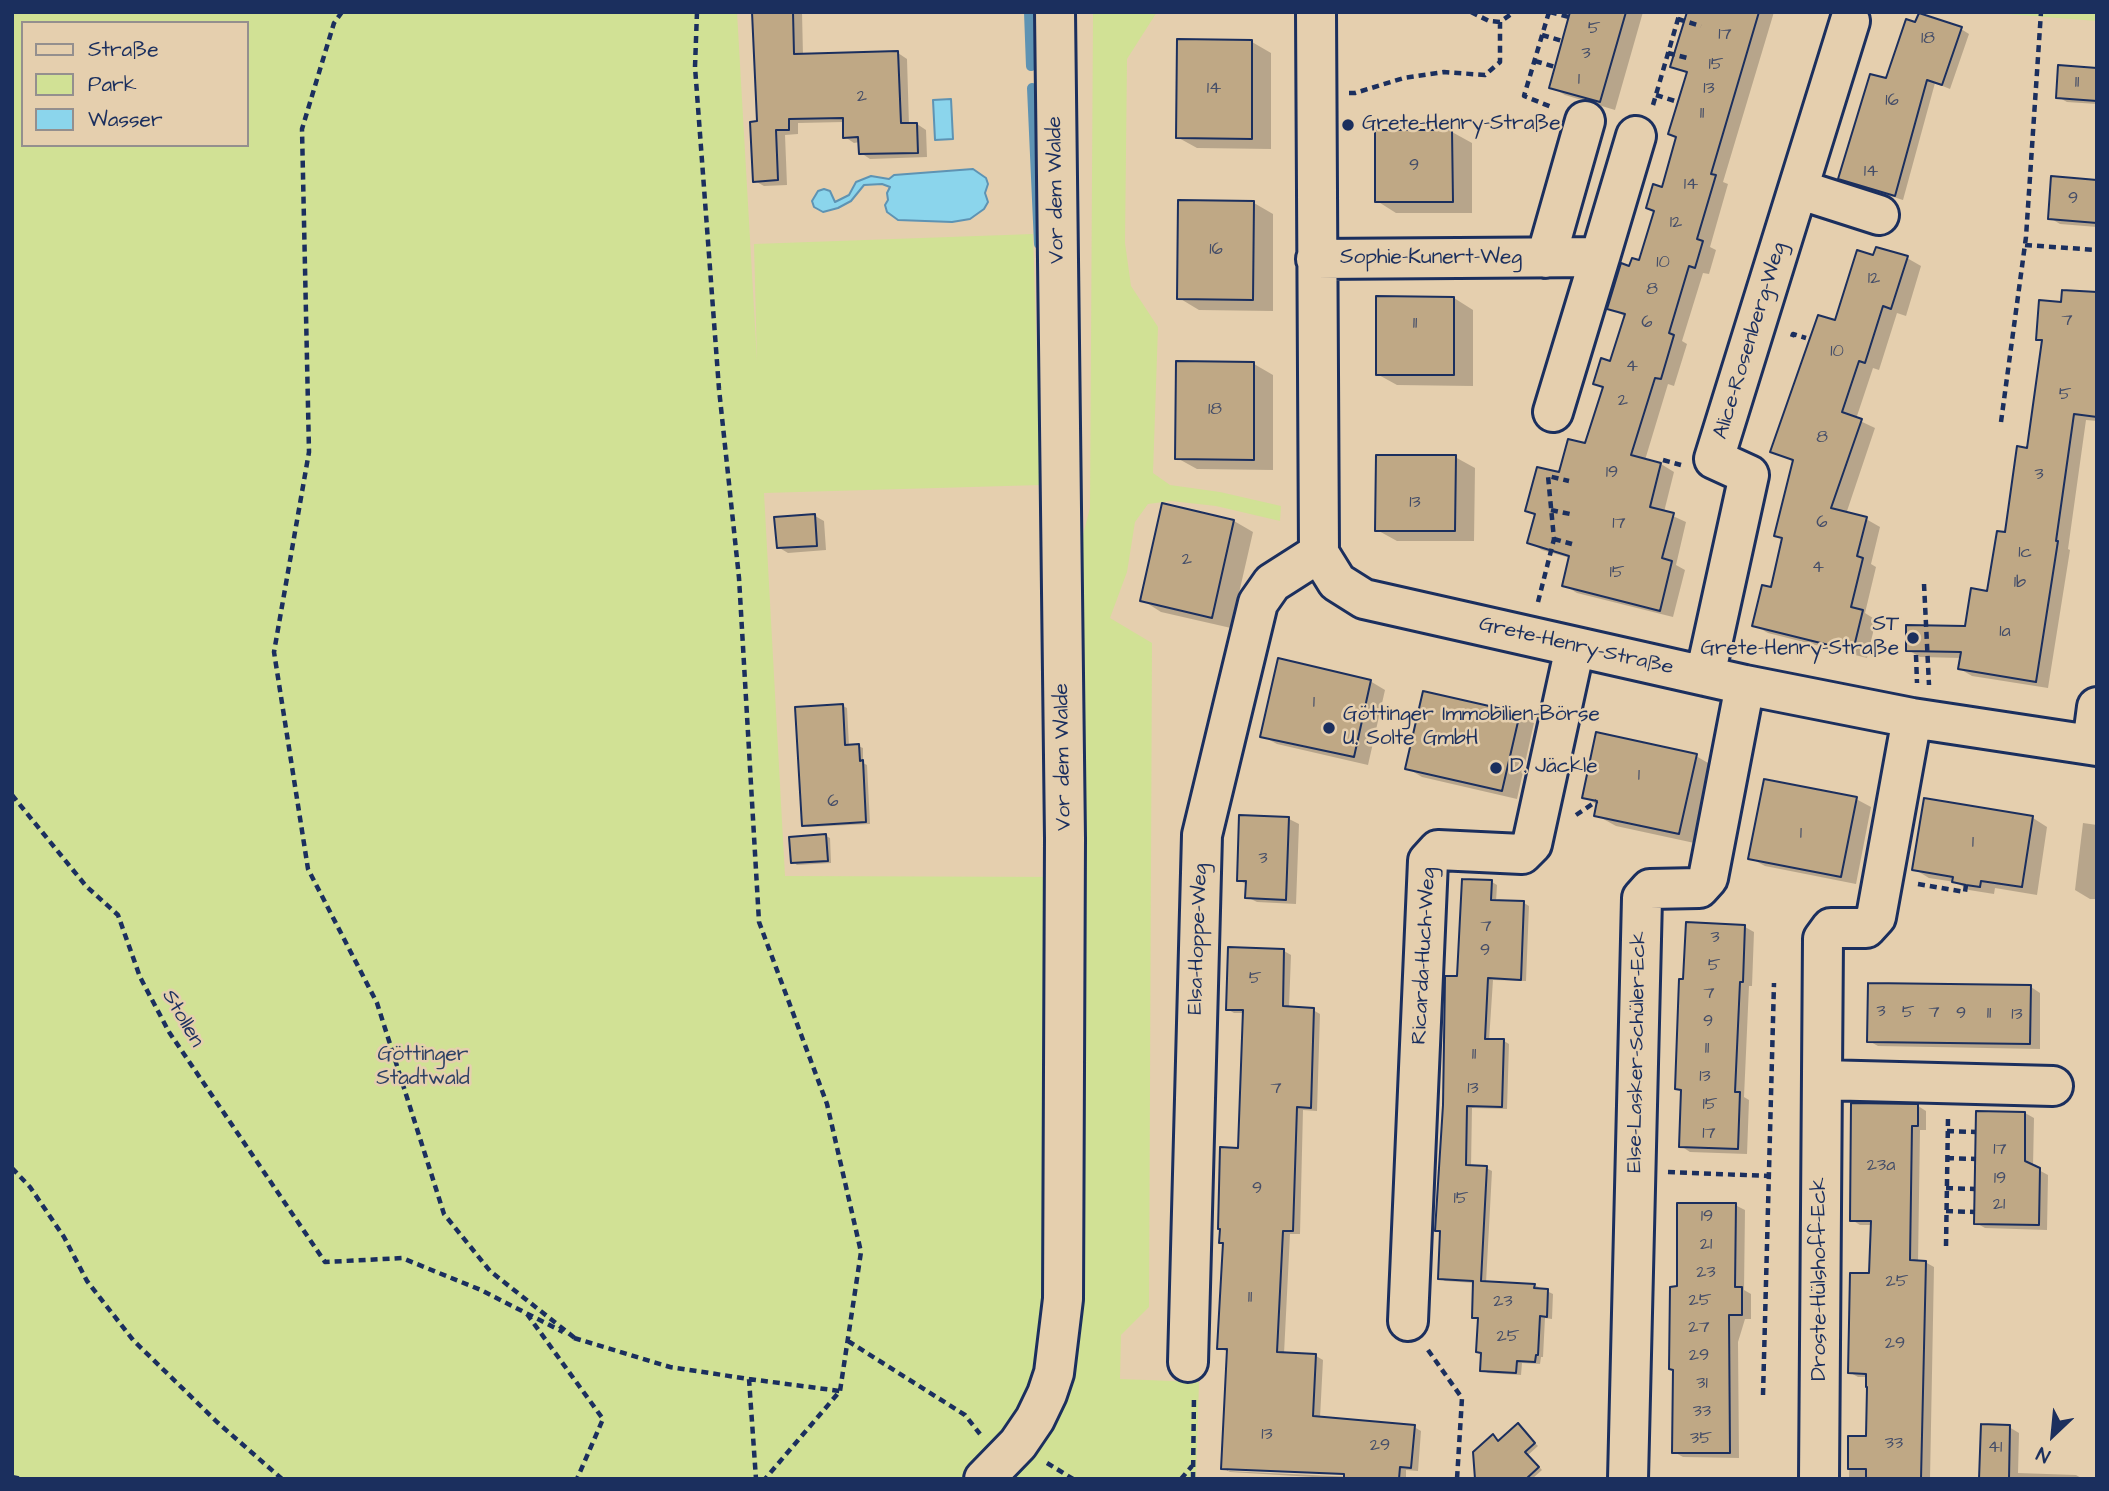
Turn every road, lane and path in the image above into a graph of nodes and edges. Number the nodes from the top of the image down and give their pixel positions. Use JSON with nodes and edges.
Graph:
{"nodes":[{"id":1,"x":342,"y":12,"type":"edge"},
{"id":2,"x":697,"y":12,"type":"edge"},
{"id":3,"x":1055,"y":12,"type":"edge"},
{"id":4,"x":1316,"y":12,"type":"edge"},
{"id":5,"x":1471,"y":12,"type":"edge"},
{"id":6,"x":1514,"y":12,"type":"edge"},
{"id":7,"x":1550,"y":12,"type":"edge"},
{"id":8,"x":1680,"y":12,"type":"edge"},
{"id":9,"x":2042,"y":12,"type":"edge"},
{"id":10,"x":1569,"y":17,"type":"dead end"},
{"id":11,"x":1678,"y":19,"type":"junction"},
{"id":12,"x":1850,"y":21,"type":"dead end"},
{"id":13,"x":1500,"y":22,"type":"junction"},
{"id":14,"x":1701,"y":26,"type":"dead end"},
{"id":15,"x":1542,"y":35,"type":"junction"},
{"id":16,"x":1562,"y":41,"type":"dead end"},
{"id":17,"x":1668,"y":52,"type":"junction"},
{"id":18,"x":1691,"y":59,"type":"dead end"},
{"id":19,"x":1535,"y":61,"type":"junction"},
{"id":20,"x":1555,"y":67,"type":"dead end"},
{"id":21,"x":1316,"y":91,"type":"junction"},
{"id":22,"x":1656,"y":95,"type":"junction"},
{"id":23,"x":1678,"y":102,"type":"dead end"},
{"id":24,"x":1585,"y":121,"type":"joint"},
{"id":25,"x":1636,"y":136,"type":"joint"},
{"id":26,"x":1798,"y":189,"type":"junction"},
{"id":27,"x":1879,"y":215,"type":"dead end"},
{"id":28,"x":2025,"y":245,"type":"junction"},
{"id":29,"x":2097,"y":250,"type":"edge"},
{"id":30,"x":1600,"y":257,"type":"junction"},
{"id":31,"x":1546,"y":258,"type":"junction"},
{"id":32,"x":1316,"y":259,"type":"junction"},
{"id":33,"x":1793,"y":334,"type":"dead end"},
{"id":34,"x":1806,"y":338,"type":"dead end"},
{"id":35,"x":1553,"y":412,"type":"dead end"},
{"id":36,"x":2001,"y":422,"type":"dead end"},
{"id":37,"x":1569,"y":481,"type":"dead end"},
{"id":38,"x":1551,"y":510,"type":"junction"},
{"id":39,"x":1570,"y":514,"type":"dead end"},
{"id":40,"x":1554,"y":539,"type":"junction"},
{"id":41,"x":1572,"y":544,"type":"dead end"},
{"id":42,"x":1319,"y":553,"type":"junction"},
{"id":43,"x":1924,"y":584,"type":"dead end"},
{"id":44,"x":1530,"y":637,"type":"junction"},
{"id":45,"x":1575,"y":647,"type":"junction"},
{"id":46,"x":1705,"y":676,"type":"junction"},
{"id":47,"x":1745,"y":685,"type":"junction"},
{"id":48,"x":1914,"y":702,"type":"junction"},
{"id":49,"x":2097,"y":707,"type":"edge"},
{"id":50,"x":2094,"y":746,"type":"edge"},
{"id":51,"x":12,"y":795,"type":"edge"},
{"id":52,"x":1883,"y":878,"type":"junction"},
{"id":53,"x":1966,"y":885,"type":"dead end"},
{"id":54,"x":1773,"y":983,"type":"dead end"},
{"id":55,"x":1822,"y":1080,"type":"junction"},
{"id":56,"x":1948,"y":1083,"type":"junction"},
{"id":57,"x":2053,"y":1086,"type":"dead end"},
{"id":58,"x":1947,"y":1131,"type":"junction"},
{"id":59,"x":1976,"y":1132,"type":"dead end"},
{"id":60,"x":1947,"y":1158,"type":"junction"},
{"id":61,"x":1976,"y":1159,"type":"dead end"},
{"id":62,"x":12,"y":1168,"type":"edge"},
{"id":63,"x":1636,"y":1171,"type":"junction"},
{"id":64,"x":1769,"y":1176,"type":"junction"},
{"id":65,"x":1946,"y":1188,"type":"junction"},
{"id":66,"x":1975,"y":1189,"type":"dead end"},
{"id":67,"x":1946,"y":1211,"type":"junction"},
{"id":68,"x":1975,"y":1212,"type":"dead end"},
{"id":69,"x":1946,"y":1246,"type":"dead end"},
{"id":70,"x":525,"y":1311,"type":"junction"},
{"id":71,"x":1408,"y":1321,"type":"joint"},
{"id":72,"x":576,"y":1339,"type":"junction"},
{"id":73,"x":848,"y":1341,"type":"junction"},
{"id":74,"x":1188,"y":1362,"type":"joint"},
{"id":75,"x":749,"y":1379,"type":"junction"},
{"id":76,"x":840,"y":1391,"type":"junction"},
{"id":77,"x":1763,"y":1395,"type":"dead end"},
{"id":78,"x":1193,"y":1465,"type":"junction"},
{"id":79,"x":993,"y":1470,"type":"edge"},
{"id":80,"x":12,"y":1477,"type":"edge"},
{"id":81,"x":21,"y":1479,"type":"edge"},
{"id":82,"x":282,"y":1479,"type":"edge"},
{"id":83,"x":577,"y":1479,"type":"edge"},
{"id":84,"x":756,"y":1479,"type":"edge"},
{"id":85,"x":765,"y":1479,"type":"edge"},
{"id":86,"x":1181,"y":1479,"type":"edge"},
{"id":87,"x":1193,"y":1479,"type":"edge"},
{"id":88,"x":1457,"y":1479,"type":"edge"},
{"id":89,"x":1628,"y":1479,"type":"edge"},
{"id":90,"x":1819,"y":1479,"type":"edge"}],
"edges":[{"from":1,"to":72,"type":"path"},
{"from":2,"to":73,"type":"path"},
{"from":3,"to":79,"type":"street","name":"Vor dem Walde"},
{"from":4,"to":21,"type":"street"},
{"from":5,"to":13,"type":"path"},
{"from":6,"to":13,"type":"path"},
{"from":7,"to":10,"type":"path"},
{"from":7,"to":15,"type":"path"},
{"from":8,"to":11,"type":"path"},
{"from":9,"to":28,"type":"path"},
{"from":11,"to":14,"type":"path"},
{"from":11,"to":17,"type":"path"},
{"from":12,"to":26,"type":"street","name":"Alice-Rosenberg-Weg"},
{"from":13,"to":21,"type":"path"},
{"from":15,"to":16,"type":"path"},
{"from":15,"to":19,"type":"path"},
{"from":17,"to":18,"type":"path"},
{"from":17,"to":22,"type":"path"},
{"from":19,"to":20,"type":"path"},
{"from":19,"to":24,"type":"path"},
{"from":21,"to":32,"type":"street"},
{"from":22,"to":23,"type":"path"},
{"from":22,"to":25,"type":"path"},
{"from":24,"to":31,"type":"street","name":"Sophie-Kunert-Weg"},
{"from":25,"to":30,"type":"street"},
{"from":26,"to":27,"type":"street"},
{"from":26,"to":46,"type":"street","name":"Alice-Rosenberg-Weg"},
{"from":28,"to":29,"type":"path"},
{"from":28,"to":36,"type":"path"},
{"from":30,"to":31,"type":"street","name":"Sophie-Kunert-Weg"},
{"from":30,"to":35,"type":"street"},
{"from":31,"to":32,"type":"street","name":"Sophie-Kunert-Weg"},
{"from":32,"to":42,"type":"street"},
{"from":33,"to":34,"type":"path"},
{"from":37,"to":38,"type":"path"},
{"from":38,"to":39,"type":"path"},
{"from":38,"to":40,"type":"path"},
{"from":40,"to":41,"type":"path"},
{"from":40,"to":44,"type":"path"},
{"from":42,"to":44,"type":"street","name":"Grete-Henry-Straße"},
{"from":42,"to":74,"type":"street","name":"Elsa-Hoppe-Weg"},
{"from":43,"to":48,"type":"path"},
{"from":44,"to":45,"type":"street","name":"Grete-Henry-Straße"},
{"from":45,"to":46,"type":"street","name":"Grete-Henry-Straße"},
{"from":45,"to":71,"type":"street","name":"Ricarda-Huch-Weg"},
{"from":46,"to":47,"type":"street","name":"Grete-Henry-Straße"},
{"from":47,"to":48,"type":"street","name":"Grete-Henry-Straße"},
{"from":47,"to":63,"type":"street","name":"Else-Lasker-Schüler-Eck"},
{"from":48,"to":50,"type":"street","name":"Grete-Henry-Straße"},
{"from":48,"to":52,"type":"street","name":"Droste-Hülshoff-Eck"},
{"from":49,"to":50,"type":"street"},
{"from":51,"to":70,"type":"path","name":"Stollen"},
{"from":52,"to":53,"type":"path"},
{"from":52,"to":55,"type":"street","name":"Droste-Hülshoff-Eck"},
{"from":54,"to":64,"type":"path"},
{"from":55,"to":56,"type":"street"},
{"from":55,"to":90,"type":"street","name":"Droste-Hülshoff-Eck"},
{"from":56,"to":57,"type":"street"},
{"from":56,"to":58,"type":"path"},
{"from":58,"to":59,"type":"path"},
{"from":58,"to":60,"type":"path"},
{"from":60,"to":61,"type":"path"},
{"from":60,"to":65,"type":"path"},
{"from":62,"to":82,"type":"path"},
{"from":63,"to":64,"type":"path"},
{"from":63,"to":89,"type":"street","name":"Else-Lasker-Schüler-Eck"},
{"from":64,"to":77,"type":"path"},
{"from":65,"to":66,"type":"path"},
{"from":65,"to":67,"type":"path"},
{"from":67,"to":68,"type":"path"},
{"from":67,"to":69,"type":"path"},
{"from":70,"to":72,"type":"path"},
{"from":70,"to":83,"type":"path"},
{"from":71,"to":88,"type":"path"},
{"from":72,"to":75,"type":"path"},
{"from":73,"to":76,"type":"path"},
{"from":73,"to":79,"type":"path"},
{"from":74,"to":78,"type":"path"},
{"from":75,"to":76,"type":"path"},
{"from":75,"to":84,"type":"path"},
{"from":76,"to":85,"type":"path"},
{"from":78,"to":86,"type":"path"},
{"from":78,"to":87,"type":"path"},
{"from":80,"to":81,"type":"path"}]}
